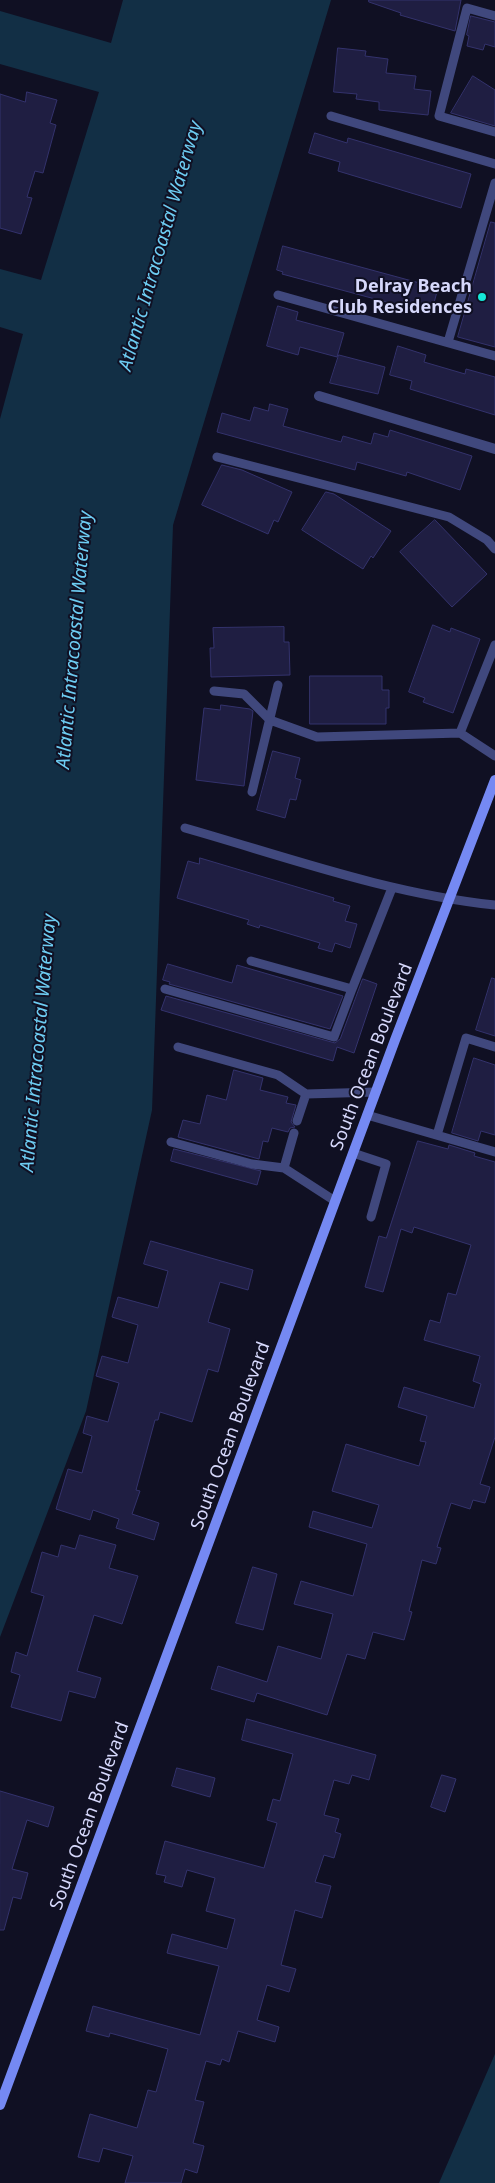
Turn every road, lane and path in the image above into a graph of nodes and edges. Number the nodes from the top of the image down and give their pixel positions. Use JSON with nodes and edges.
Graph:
{"nodes":[{"id":1,"x":495,"y":16,"type":"edge"},
{"id":2,"x":332,"y":116,"type":"dead end"},
{"id":3,"x":495,"y":132,"type":"edge"},
{"id":4,"x":495,"y":164,"type":"edge"},
{"id":5,"x":495,"y":183,"type":"edge"},
{"id":6,"x":278,"y":295,"type":"dead end"},
{"id":7,"x":448,"y":342,"type":"junction"},
{"id":8,"x":495,"y":356,"type":"edge"},
{"id":9,"x":319,"y":396,"type":"dead end"},
{"id":10,"x":495,"y":449,"type":"edge"},
{"id":11,"x":217,"y":457,"type":"dead end"},
{"id":12,"x":495,"y":549,"type":"edge"},
{"id":13,"x":495,"y":645,"type":"edge"},
{"id":14,"x":278,"y":685,"type":"dead end"},
{"id":15,"x":214,"y":691,"type":"dead end"},
{"id":16,"x":270,"y":720,"type":"junction"},
{"id":17,"x":460,"y":733,"type":"junction"},
{"id":18,"x":495,"y":756,"type":"edge"},
{"id":19,"x":495,"y":780,"type":"edge"},
{"id":20,"x":252,"y":792,"type":"dead end"},
{"id":21,"x":493,"y":793,"type":"edge"},
{"id":22,"x":185,"y":828,"type":"dead end"},
{"id":23,"x":392,"y":888,"type":"junction"},
{"id":24,"x":449,"y":900,"type":"junction"},
{"id":25,"x":495,"y":905,"type":"edge"},
{"id":26,"x":251,"y":961,"type":"dead end"},
{"id":27,"x":165,"y":989,"type":"dead end"},
{"id":28,"x":352,"y":989,"type":"junction"},
{"id":29,"x":178,"y":1047,"type":"dead end"},
{"id":30,"x":495,"y":1047,"type":"edge"},
{"id":31,"x":376,"y":1092,"type":"junction"},
{"id":32,"x":306,"y":1094,"type":"junction"},
{"id":33,"x":367,"y":1116,"type":"junction"},
{"id":34,"x":297,"y":1121,"type":"dead end"},
{"id":35,"x":294,"y":1133,"type":"dead end"},
{"id":36,"x":437,"y":1135,"type":"junction"},
{"id":37,"x":171,"y":1142,"type":"dead end"},
{"id":38,"x":495,"y":1152,"type":"edge"},
{"id":39,"x":353,"y":1153,"type":"junction"},
{"id":40,"x":284,"y":1168,"type":"junction"},
{"id":41,"x":335,"y":1201,"type":"junction"},
{"id":42,"x":370,"y":1217,"type":"dead end"},
{"id":43,"x":0,"y":2105,"type":"edge"}],
"edges":[{"from":1,"to":3,"type":"lane"},
{"from":2,"to":4,"type":"lane"},
{"from":5,"to":7,"type":"lane"},
{"from":6,"to":7,"type":"lane"},
{"from":7,"to":8,"type":"lane"},
{"from":9,"to":10,"type":"street"},
{"from":11,"to":12,"type":"lane"},
{"from":13,"to":17,"type":"lane"},
{"from":14,"to":16,"type":"lane"},
{"from":15,"to":16,"type":"lane"},
{"from":16,"to":17,"type":"lane"},
{"from":16,"to":20,"type":"lane"},
{"from":17,"to":18,"type":"lane"},
{"from":19,"to":21,"type":"main road","name":"South Ocean Boulevard"},
{"from":21,"to":24,"type":"main road","name":"South Ocean Boulevard"},
{"from":22,"to":23,"type":"lane"},
{"from":23,"to":24,"type":"lane"},
{"from":23,"to":28,"type":"lane"},
{"from":24,"to":25,"type":"lane"},
{"from":24,"to":31,"type":"main road","name":"South Ocean Boulevard"},
{"from":26,"to":28,"type":"lane"},
{"from":27,"to":28,"type":"lane"},
{"from":29,"to":32,"type":"lane"},
{"from":30,"to":36,"type":"lane"},
{"from":31,"to":32,"type":"lane"},
{"from":31,"to":33,"type":"main road","name":"South Ocean Boulevard"},
{"from":32,"to":34,"type":"lane"},
{"from":33,"to":36,"type":"lane"},
{"from":33,"to":39,"type":"main road","name":"South Ocean Boulevard"},
{"from":35,"to":40,"type":"lane"},
{"from":36,"to":38,"type":"lane"},
{"from":37,"to":40,"type":"lane"},
{"from":39,"to":41,"type":"main road","name":"South Ocean Boulevard"},
{"from":39,"to":42,"type":"lane"},
{"from":40,"to":41,"type":"lane"},
{"from":41,"to":43,"type":"main road","name":"South Ocean Boulevard"}]}
